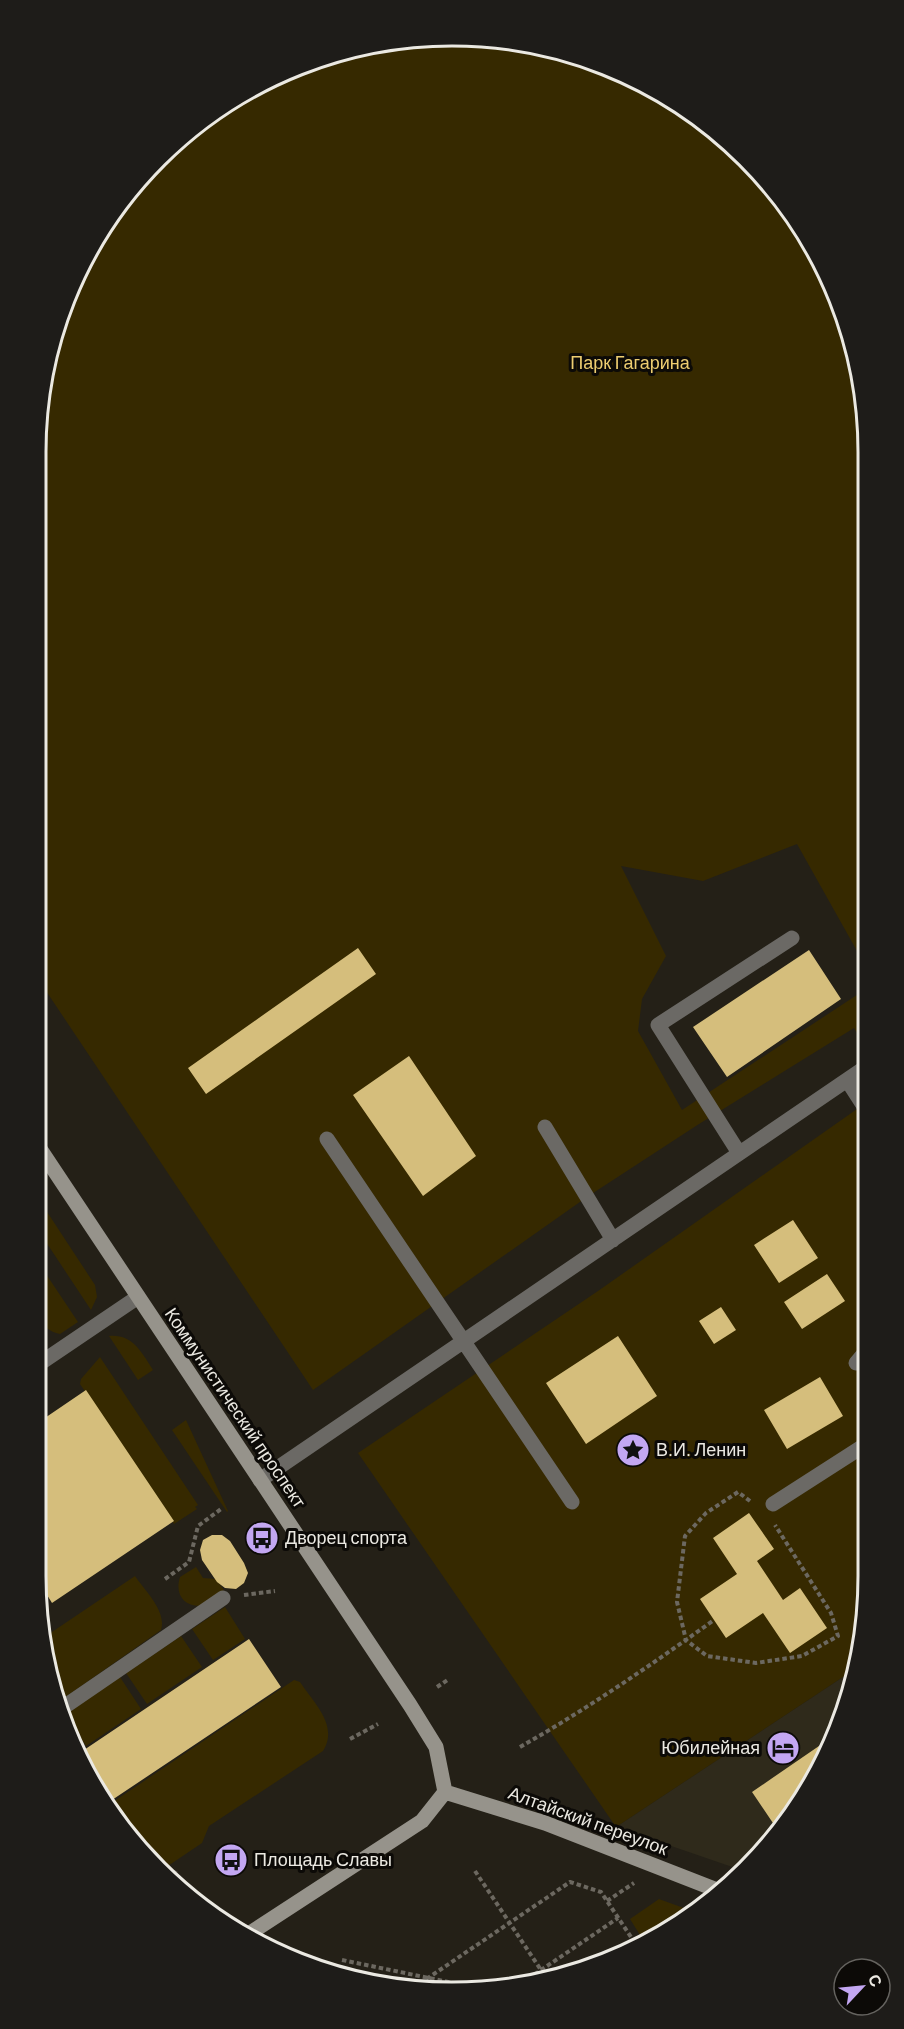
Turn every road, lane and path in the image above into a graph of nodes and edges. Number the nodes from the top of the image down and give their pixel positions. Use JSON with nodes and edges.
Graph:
{"nodes":[{"id":1,"x":792,"y":938,"type":"dead end"},
{"id":2,"x":858,"y":1072,"type":"edge"},
{"id":3,"x":847,"y":1080,"type":"junction"},
{"id":4,"x":858,"y":1097,"type":"edge"},
{"id":5,"x":545,"y":1127,"type":"dead end"},
{"id":6,"x":327,"y":1139,"type":"dead end"},
{"id":7,"x":740,"y":1153,"type":"junction"},
{"id":8,"x":46,"y":1158,"type":"edge"},
{"id":9,"x":613,"y":1240,"type":"junction"},
{"id":10,"x":138,"y":1297,"type":"junction"},
{"id":11,"x":464,"y":1341,"type":"junction"},
{"id":12,"x":46,"y":1358,"type":"edge"},
{"id":13,"x":858,"y":1361,"type":"edge"},
{"id":14,"x":856,"y":1363,"type":"dead end"},
{"id":15,"x":858,"y":1449,"type":"edge"},
{"id":16,"x":260,"y":1480,"type":"junction"},
{"id":17,"x":572,"y":1502,"type":"dead end"},
{"id":18,"x":769,"y":1507,"type":"junction"},
{"id":19,"x":221,"y":1509,"type":"dead end"},
{"id":20,"x":165,"y":1579,"type":"dead end"},
{"id":21,"x":275,"y":1591,"type":"dead end"},
{"id":22,"x":223,"y":1598,"type":"joint"},
{"id":23,"x":714,"y":1620,"type":"dead end"},
{"id":24,"x":686,"y":1640,"type":"junction"},
{"id":25,"x":449,"y":1679,"type":"dead end"},
{"id":26,"x":437,"y":1687,"type":"dead end"},
{"id":27,"x":67,"y":1705,"type":"edge"},
{"id":28,"x":378,"y":1724,"type":"dead end"},
{"id":29,"x":350,"y":1739,"type":"dead end"},
{"id":30,"x":520,"y":1747,"type":"dead end"},
{"id":31,"x":445,"y":1792,"type":"junction"},
{"id":32,"x":475,"y":1871,"type":"dead end"},
{"id":33,"x":636,"y":1881,"type":"dead end"},
{"id":34,"x":712,"y":1888,"type":"edge"},
{"id":35,"x":607,"y":1901,"type":"junction"},
{"id":36,"x":618,"y":1918,"type":"junction"},
{"id":37,"x":510,"y":1922,"type":"junction"},
{"id":38,"x":254,"y":1931,"type":"edge"},
{"id":39,"x":633,"y":1940,"type":"edge"},
{"id":40,"x":342,"y":1960,"type":"dead end"},
{"id":41,"x":541,"y":1970,"type":"junction"},
{"id":42,"x":535,"y":1974,"type":"edge"},
{"id":43,"x":428,"y":1978,"type":"junction"},
{"id":44,"x":431,"y":1982,"type":"edge"},
{"id":45,"x":448,"y":1982,"type":"edge"}],
"edges":[{"from":1,"to":7,"type":"lane"},
{"from":2,"to":3,"type":"lane"},
{"from":3,"to":4,"type":"lane"},
{"from":3,"to":7,"type":"lane"},
{"from":5,"to":9,"type":"lane"},
{"from":6,"to":11,"type":"lane"},
{"from":7,"to":9,"type":"lane"},
{"from":8,"to":10,"type":"main road","name":"Коммунистический проспект"},
{"from":9,"to":11,"type":"lane"},
{"from":10,"to":12,"type":"lane"},
{"from":10,"to":16,"type":"main road","name":"Коммунистический проспект"},
{"from":11,"to":16,"type":"lane"},
{"from":11,"to":17,"type":"lane"},
{"from":13,"to":14,"type":"lane"},
{"from":15,"to":18,"type":"lane"},
{"from":16,"to":31,"type":"main road","name":"Коммунистический проспект"},
{"from":18,"to":24,"type":"path"},
{"from":18,"to":24,"type":"path"},
{"from":19,"to":20,"type":"path"},
{"from":21,"to":22,"type":"path"},
{"from":22,"to":27,"type":"lane"},
{"from":23,"to":24,"type":"path"},
{"from":24,"to":30,"type":"path"},
{"from":25,"to":26,"type":"path"},
{"from":28,"to":29,"type":"path"},
{"from":31,"to":34,"type":"main road","name":"Алтайский переулок"},
{"from":31,"to":38,"type":"main road"},
{"from":32,"to":37,"type":"path"},
{"from":33,"to":35,"type":"path"},
{"from":35,"to":36,"type":"path"},
{"from":35,"to":37,"type":"path"},
{"from":36,"to":39,"type":"path"},
{"from":36,"to":41,"type":"path"},
{"from":37,"to":41,"type":"path"},
{"from":37,"to":43,"type":"path"},
{"from":40,"to":43,"type":"path"},
{"from":41,"to":42,"type":"path"},
{"from":43,"to":44,"type":"path"},
{"from":43,"to":45,"type":"path"}]}
